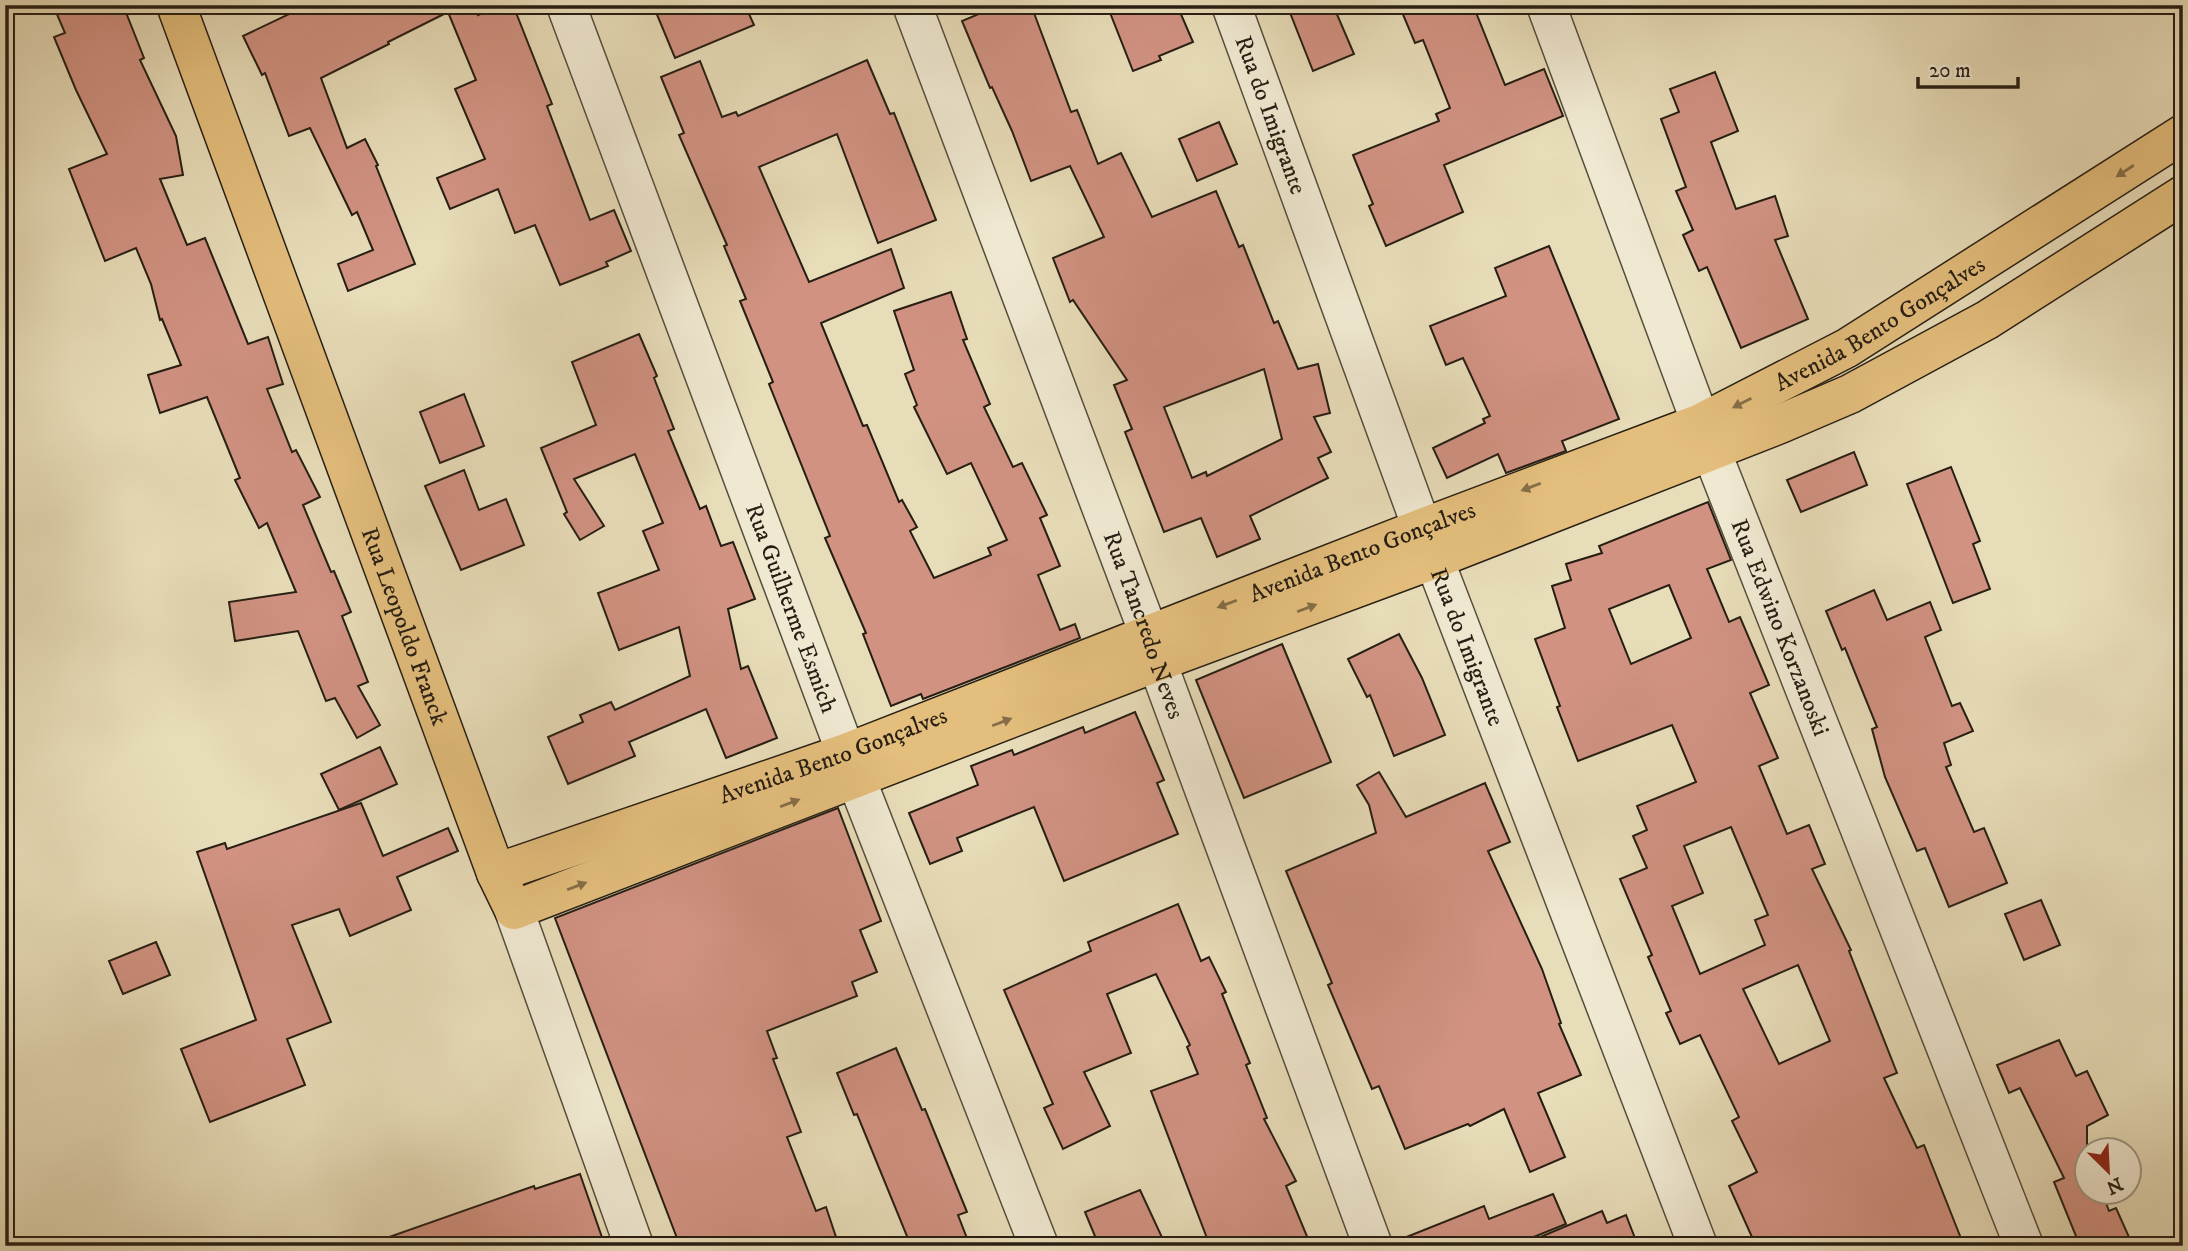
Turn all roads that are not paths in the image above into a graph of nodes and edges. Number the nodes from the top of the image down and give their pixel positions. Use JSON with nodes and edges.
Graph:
{"nodes":[{"id":1,"x":176,"y":5,"type":"edge"},
{"id":2,"x":566,"y":5,"type":"edge"},
{"id":3,"x":912,"y":5,"type":"edge"},
{"id":4,"x":1231,"y":5,"type":"edge"},
{"id":5,"x":1546,"y":5,"type":"edge"},
{"id":6,"x":2183,"y":134,"type":"edge"},
{"id":7,"x":2183,"y":195,"type":"edge"},
{"id":8,"x":1958,"y":277,"type":"junction"},
{"id":9,"x":1987,"y":320,"type":"junction"},
{"id":10,"x":1707,"y":438,"type":"junction"},
{"id":11,"x":1429,"y":544,"type":"junction"},
{"id":12,"x":1153,"y":648,"type":"junction"},
{"id":13,"x":852,"y":765,"type":"junction"},
{"id":14,"x":496,"y":873,"type":"junction"},
{"id":15,"x":514,"y":910,"type":"junction"},
{"id":16,"x":634,"y":1246,"type":"edge"},
{"id":17,"x":1039,"y":1246,"type":"edge"},
{"id":18,"x":1373,"y":1246,"type":"edge"},
{"id":19,"x":1699,"y":1246,"type":"edge"},
{"id":20,"x":2024,"y":1246,"type":"edge"}],
"edges":[{"from":1,"to":14,"type":"main road","name":"Rua Leopoldo Franck"},
{"from":2,"to":13,"type":"street","name":"Rua Guilherme Esmich"},
{"from":3,"to":12,"type":"street","name":"Rua Tancredo Neves"},
{"from":4,"to":11,"type":"street","name":"Rua do Imigrante"},
{"from":5,"to":10,"type":"street","name":"Rua Edwino Korzanoski"},
{"from":6,"to":8,"type":"main road","name":"Avenida Bento Gonçalves","one_way":true},
{"from":7,"to":9,"type":"main road","name":"Avenida Bento Gonçalves"},
{"from":8,"to":9,"type":"main road"},
{"from":8,"to":10,"type":"main road","name":"Avenida Bento Gonçalves","one_way":true},
{"from":9,"to":10,"type":"main road","name":"Avenida Bento Gonçalves"},
{"from":10,"to":11,"type":"main road","name":"Avenida Bento Gonçalves"},
{"from":10,"to":20,"type":"street","name":"Rua Edwino Korzanoski"},
{"from":11,"to":12,"type":"main road","name":"Avenida Bento Gonçalves"},
{"from":11,"to":19,"type":"street","name":"Rua do Imigrante"},
{"from":12,"to":13,"type":"main road","name":"Avenida Bento Gonçalves"},
{"from":12,"to":18,"type":"street","name":"Rua Tancredo Neves"},
{"from":13,"to":14,"type":"main road","name":"Avenida Bento Gonçalves"},
{"from":15,"to":13,"type":"main road","name":"Avenida Bento Gonçalves","one_way":true},
{"from":13,"to":17,"type":"street","name":"Rua Guilherme Esmich"},
{"from":14,"to":15,"type":"main road","name":"Rua Leopoldo Franck"},
{"from":15,"to":16,"type":"street","name":"Rua Leopoldo Franck"}]}
